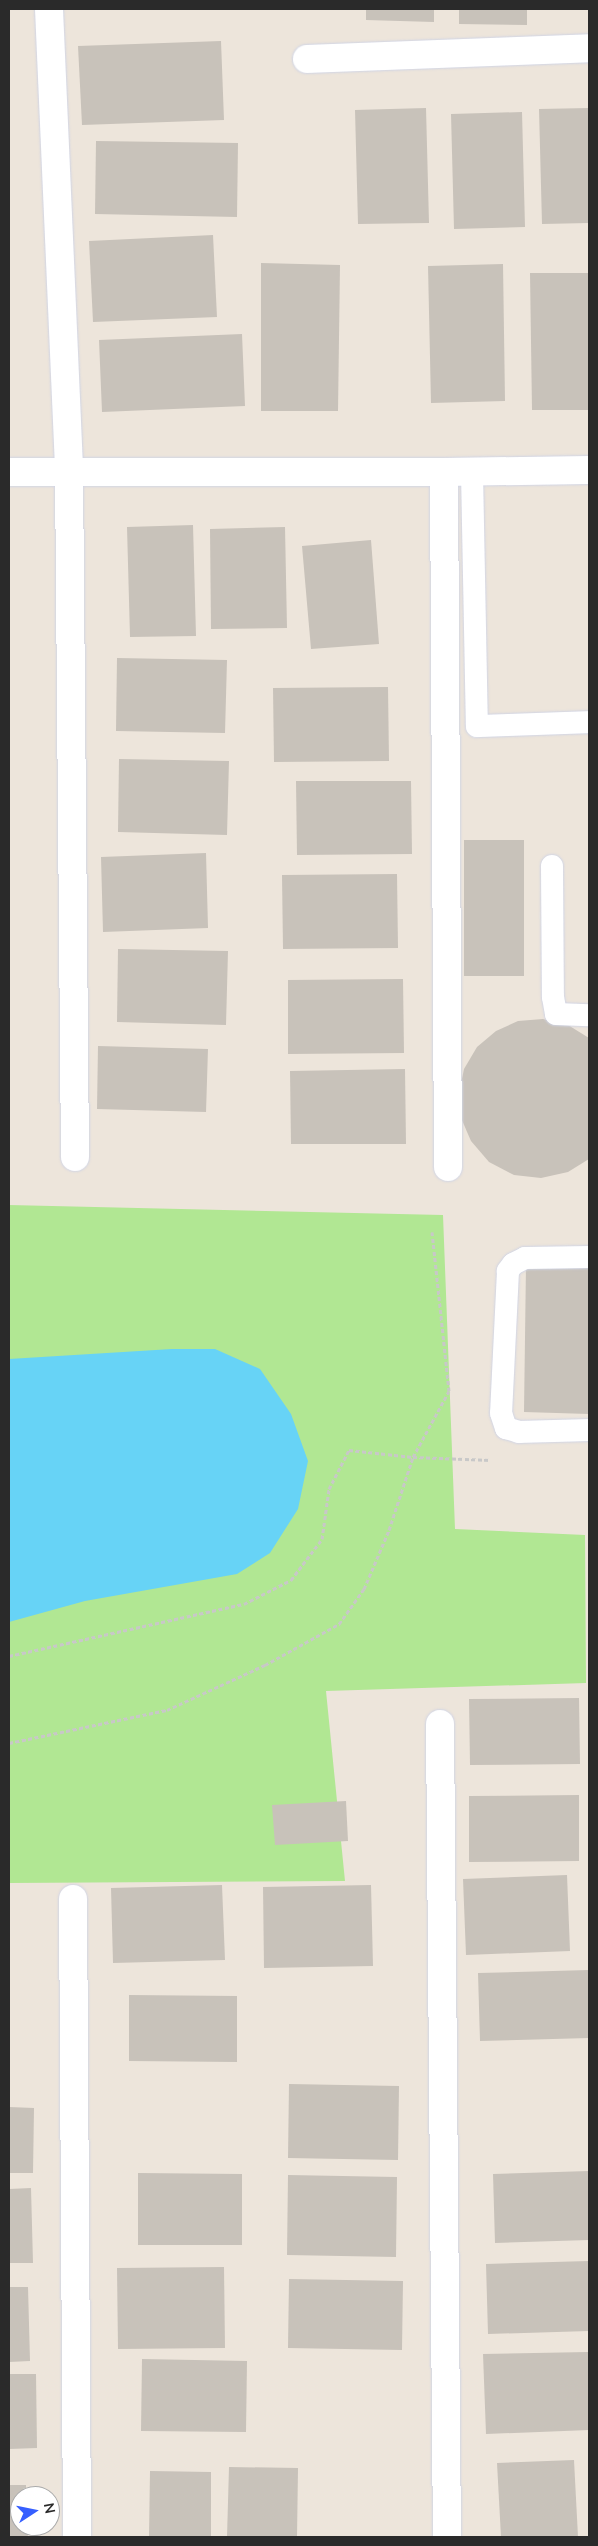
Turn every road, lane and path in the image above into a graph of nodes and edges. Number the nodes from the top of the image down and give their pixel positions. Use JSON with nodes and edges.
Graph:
{"nodes":[{"id":1,"x":49,"y":9,"type":"edge"},
{"id":2,"x":589,"y":48,"type":"edge"},
{"id":3,"x":307,"y":59,"type":"dead end"},
{"id":4,"x":68,"y":470,"type":"junction"},
{"id":5,"x":589,"y":470,"type":"edge"},
{"id":6,"x":9,"y":472,"type":"edge"},
{"id":7,"x":444,"y":472,"type":"junction"},
{"id":8,"x":472,"y":472,"type":"junction"},
{"id":9,"x":589,"y":722,"type":"edge"},
{"id":10,"x":552,"y":866,"type":"dead end"},
{"id":11,"x":589,"y":1015,"type":"edge"},
{"id":12,"x":75,"y":1157,"type":"dead end"},
{"id":13,"x":448,"y":1167,"type":"dead end"},
{"id":14,"x":432,"y":1232,"type":"dead end"},
{"id":15,"x":589,"y":1257,"type":"edge"},
{"id":16,"x":589,"y":1430,"type":"edge"},
{"id":17,"x":413,"y":1457,"type":"junction"},
{"id":18,"x":501,"y":1460,"type":"dead end"},
{"id":19,"x":9,"y":1656,"type":"edge"},
{"id":20,"x":440,"y":1724,"type":"dead end"},
{"id":21,"x":9,"y":1743,"type":"edge"},
{"id":22,"x":73,"y":1900,"type":"dead end"},
{"id":23,"x":77,"y":2537,"type":"edge"},
{"id":24,"x":447,"y":2537,"type":"edge"}],
"edges":[{"from":1,"to":4,"type":"street"},
{"from":2,"to":3,"type":"street"},
{"from":4,"to":6,"type":"street"},
{"from":4,"to":7,"type":"street"},
{"from":4,"to":12,"type":"street"},
{"from":5,"to":8,"type":"street"},
{"from":7,"to":8,"type":"street"},
{"from":7,"to":13,"type":"street"},
{"from":8,"to":9,"type":"lane"},
{"from":10,"to":11,"type":"lane"},
{"from":14,"to":17,"type":"path"},
{"from":15,"to":16,"type":"lane"},
{"from":17,"to":18,"type":"path"},
{"from":17,"to":19,"type":"path"},
{"from":17,"to":21,"type":"path"},
{"from":20,"to":24,"type":"street"},
{"from":22,"to":23,"type":"street"}]}
